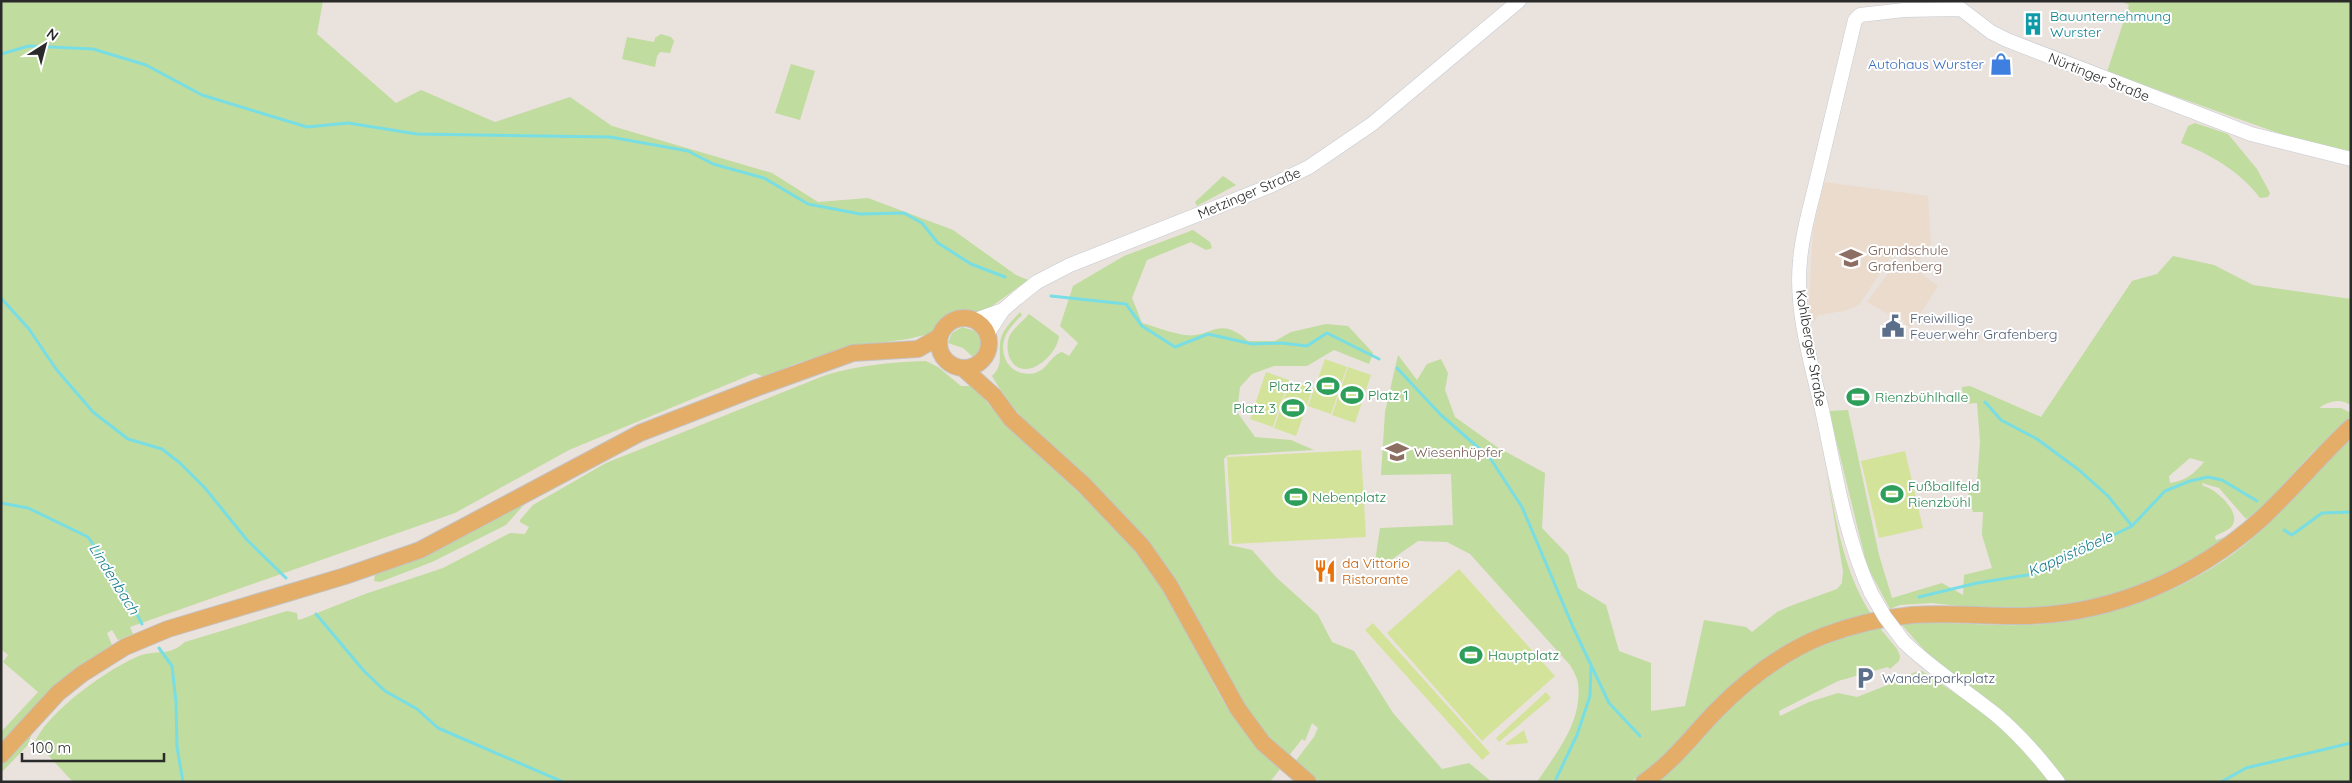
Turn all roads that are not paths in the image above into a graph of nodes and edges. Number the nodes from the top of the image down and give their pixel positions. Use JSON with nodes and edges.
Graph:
{"nodes":[{"id":1,"x":1518,"y":1,"type":"edge"},
{"id":2,"x":1960,"y":5,"type":"edge"},
{"id":3,"x":2351,"y":159,"type":"edge"},
{"id":4,"x":1003,"y":310,"type":"junction"},
{"id":5,"x":975,"y":320,"type":"junction"},
{"id":6,"x":988,"y":333,"type":"junction"},
{"id":7,"x":940,"y":345,"type":"junction"},
{"id":8,"x":985,"y":358,"type":"junction"},
{"id":9,"x":964,"y":369,"type":"junction"},
{"id":10,"x":994,"y":396,"type":"junction"},
{"id":11,"x":2351,"y":427,"type":"edge"},
{"id":12,"x":1,"y":756,"type":"edge"},
{"id":13,"x":1308,"y":782,"type":"edge"},
{"id":14,"x":1644,"y":782,"type":"edge"},
{"id":15,"x":2058,"y":782,"type":"edge"}],
"edges":[{"from":1,"to":4,"type":"street","name":"Metzinger Straße"},
{"from":2,"to":3,"type":"street","name":"Nürtinger Straße"},
{"from":2,"to":15,"type":"street","name":"Kohlberger Straße","bridge":true},
{"from":4,"to":5,"type":"street","name":"Metzinger Straße"},
{"from":4,"to":6,"type":"street","name":"Metzinger Straße"},
{"from":5,"to":6,"type":"main road"},
{"from":5,"to":7,"type":"main road"},
{"from":6,"to":8,"type":"main road"},
{"from":7,"to":9,"type":"main road"},
{"from":7,"to":12,"type":"main road"},
{"from":8,"to":9,"type":"main road"},
{"from":8,"to":10,"type":"main road"},
{"from":9,"to":10,"type":"main road"},
{"from":10,"to":13,"type":"main road"},
{"from":11,"to":14,"type":"main road"}]}
